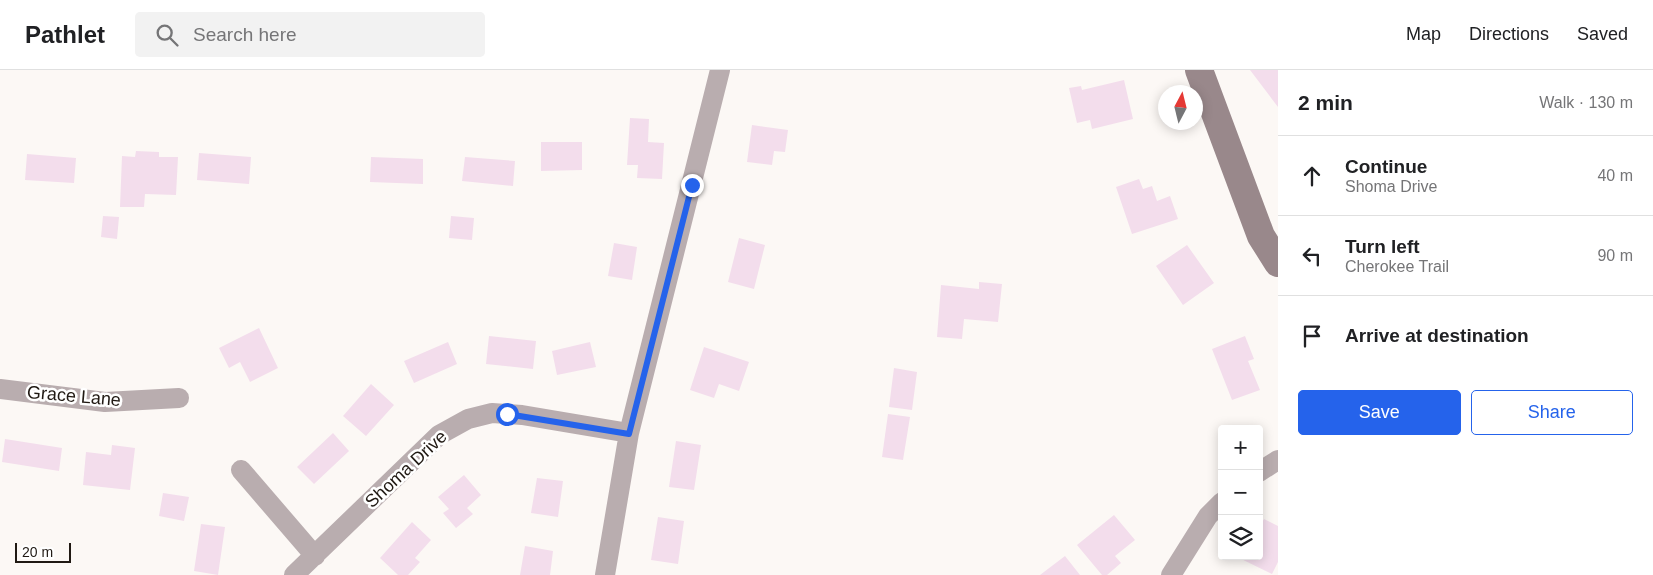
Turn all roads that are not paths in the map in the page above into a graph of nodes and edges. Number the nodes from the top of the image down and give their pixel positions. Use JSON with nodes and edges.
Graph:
{"nodes":[{"id":1,"x":720,"y":70,"type":"edge"},
{"id":2,"x":1199,"y":70,"type":"edge"},
{"id":3,"x":1278,"y":263,"type":"edge"},
{"id":4,"x":0,"y":389,"type":"edge"},
{"id":5,"x":179,"y":398,"type":"dead end"},
{"id":6,"x":629,"y":434,"type":"junction"},
{"id":7,"x":1278,"y":460,"type":"edge"},
{"id":8,"x":241,"y":470,"type":"dead end"},
{"id":9,"x":1262,"y":470,"type":"edge"},
{"id":10,"x":1218,"y":506,"type":"edge"},
{"id":11,"x":315,"y":556,"type":"junction"},
{"id":12,"x":1175,"y":574,"type":"edge"},
{"id":13,"x":294,"y":575,"type":"edge"},
{"id":14,"x":605,"y":575,"type":"edge"}],
"edges":[{"from":1,"to":6,"type":"street"},
{"from":2,"to":3,"type":"street"},
{"from":4,"to":5,"type":"street","name":"Grace Lane"},
{"from":6,"to":11,"type":"street","name":"Shoma Drive"},
{"from":6,"to":14,"type":"street"},
{"from":7,"to":9,"type":"street"},
{"from":8,"to":11,"type":"street"},
{"from":10,"to":12,"type":"street"},
{"from":11,"to":13,"type":"street","name":"Shoma Drive"}]}
